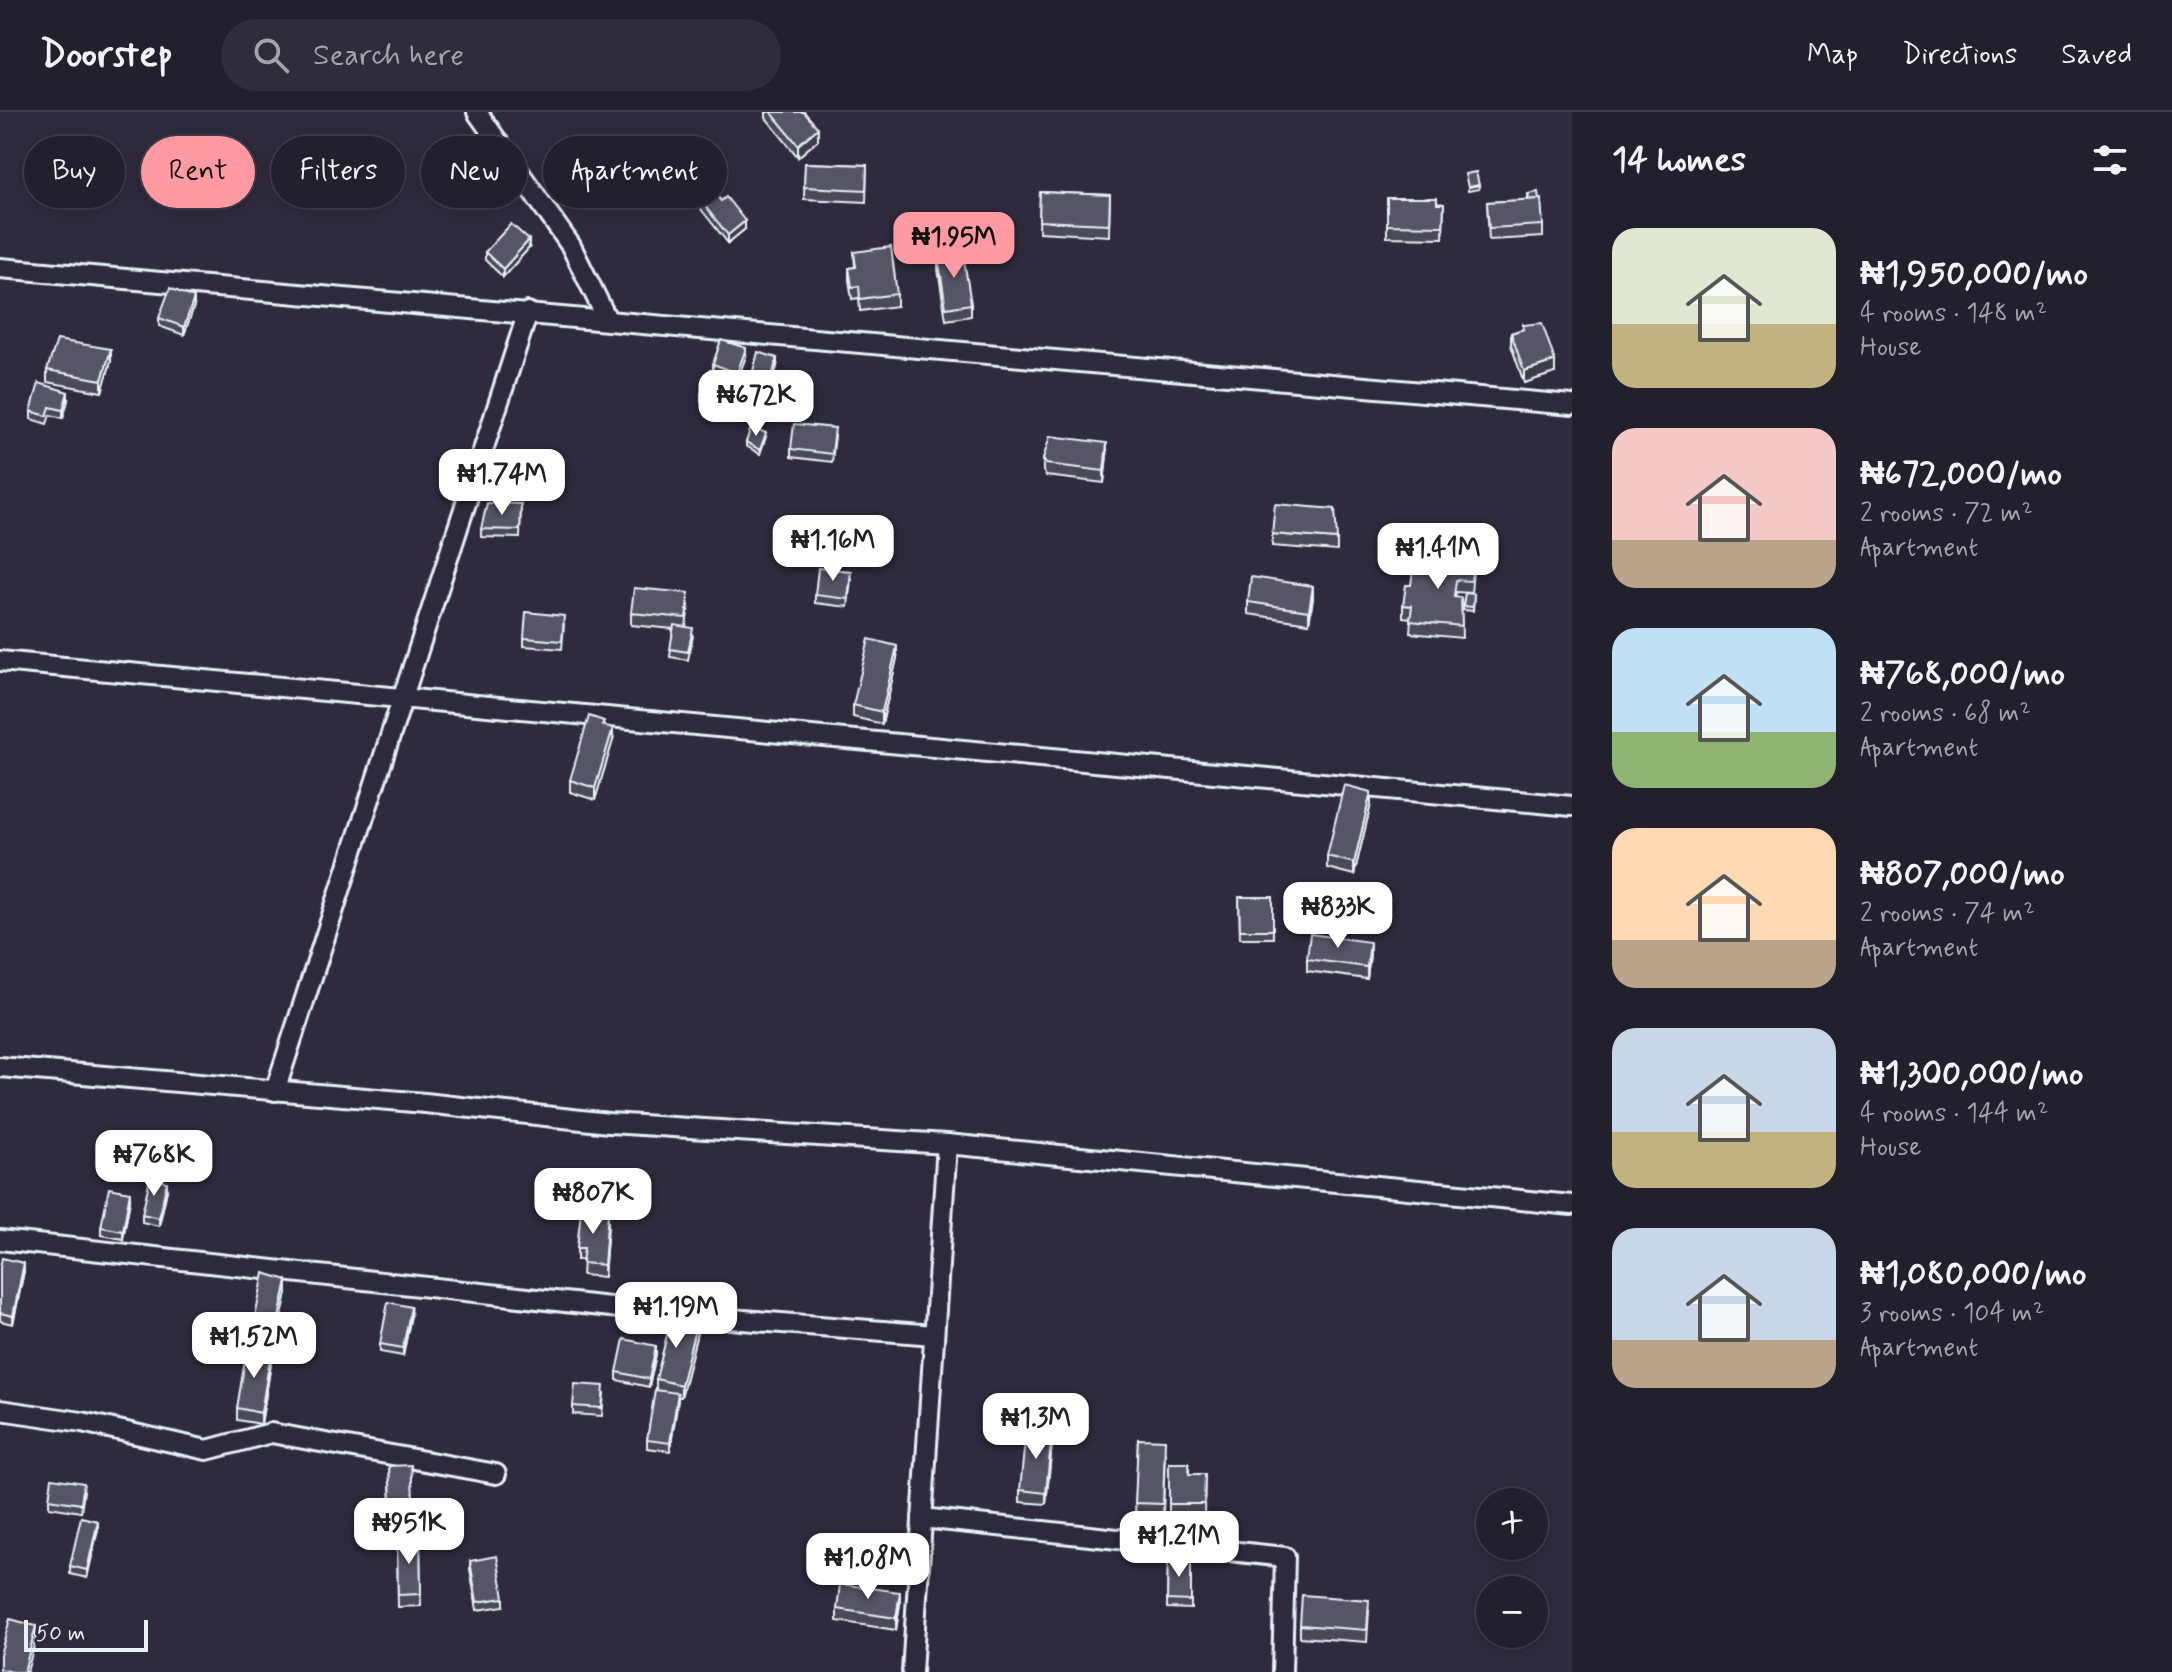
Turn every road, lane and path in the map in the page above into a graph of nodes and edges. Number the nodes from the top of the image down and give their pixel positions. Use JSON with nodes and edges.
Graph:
{"nodes":[{"id":1,"x":477,"y":112,"type":"edge"},
{"id":2,"x":0,"y":268,"type":"edge"},
{"id":3,"x":528,"y":312,"type":"junction"},
{"id":4,"x":607,"y":319,"type":"junction"},
{"id":5,"x":1572,"y":405,"type":"edge"},
{"id":6,"x":0,"y":661,"type":"edge"},
{"id":7,"x":404,"y":697,"type":"junction"},
{"id":8,"x":1572,"y":806,"type":"edge"},
{"id":9,"x":0,"y":1067,"type":"edge"},
{"id":10,"x":275,"y":1091,"type":"junction"},
{"id":11,"x":947,"y":1144,"type":"junction"},
{"id":12,"x":1572,"y":1205,"type":"edge"},
{"id":13,"x":0,"y":1240,"type":"edge"},
{"id":14,"x":934,"y":1335,"type":"junction"},
{"id":15,"x":0,"y":1410,"type":"edge"},
{"id":16,"x":496,"y":1474,"type":"dead end"},
{"id":17,"x":922,"y":1518,"type":"junction"},
{"id":18,"x":912,"y":1672,"type":"edge"},
{"id":19,"x":1282,"y":1672,"type":"edge"}],
"edges":[{"from":1,"to":4,"type":"street"},
{"from":2,"to":3,"type":"street"},
{"from":3,"to":4,"type":"street"},
{"from":3,"to":7,"type":"street"},
{"from":4,"to":5,"type":"street"},
{"from":6,"to":7,"type":"street"},
{"from":7,"to":8,"type":"street"},
{"from":7,"to":10,"type":"street"},
{"from":9,"to":10,"type":"street"},
{"from":10,"to":11,"type":"street"},
{"from":11,"to":12,"type":"street"},
{"from":11,"to":14,"type":"street"},
{"from":13,"to":14,"type":"street"},
{"from":14,"to":17,"type":"street"},
{"from":15,"to":16,"type":"street"},
{"from":17,"to":18,"type":"street"},
{"from":17,"to":19,"type":"street"}]}
